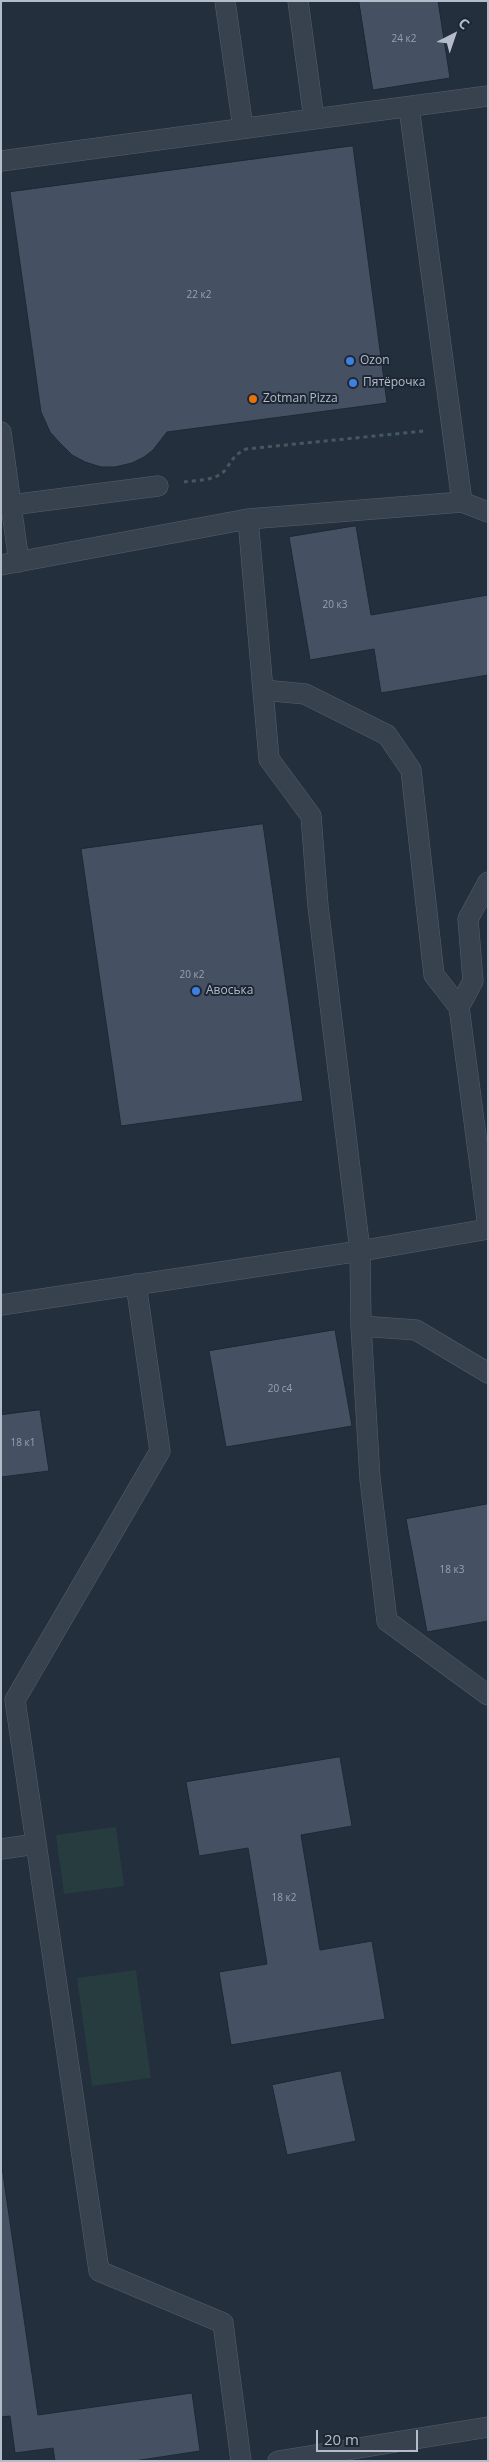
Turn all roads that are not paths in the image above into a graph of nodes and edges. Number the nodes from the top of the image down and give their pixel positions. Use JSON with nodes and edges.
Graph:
{"nodes":[{"id":1,"x":225,"y":1,"type":"edge"},
{"id":2,"x":298,"y":1,"type":"edge"},
{"id":3,"x":488,"y":96,"type":"edge"},
{"id":4,"x":409,"y":106,"type":"junction"},
{"id":5,"x":314,"y":119,"type":"junction"},
{"id":6,"x":242,"y":128,"type":"junction"},
{"id":7,"x":1,"y":161,"type":"edge"},
{"id":8,"x":1,"y":432,"type":"edge"},
{"id":9,"x":158,"y":486,"type":"road end"},
{"id":10,"x":462,"y":502,"type":"junction"},
{"id":11,"x":11,"y":505,"type":"junction"},
{"id":12,"x":488,"y":512,"type":"edge"},
{"id":13,"x":248,"y":519,"type":"junction"},
{"id":14,"x":10,"y":564,"type":"edge"},
{"id":15,"x":263,"y":690,"type":"junction"},
{"id":16,"x":488,"y":882,"type":"edge"},
{"id":17,"x":459,"y":1008,"type":"junction"},
{"id":18,"x":488,"y":1228,"type":"edge"},
{"id":19,"x":360,"y":1251,"type":"junction"},
{"id":20,"x":136,"y":1284,"type":"junction"},
{"id":21,"x":1,"y":1305,"type":"edge"},
{"id":22,"x":361,"y":1326,"type":"junction"},
{"id":23,"x":488,"y":1373,"type":"edge"},
{"id":24,"x":488,"y":1695,"type":"edge"},
{"id":25,"x":36,"y":1844,"type":"junction"},
{"id":26,"x":1,"y":1849,"type":"edge"},
{"id":27,"x":488,"y":2427,"type":"edge"},
{"id":28,"x":241,"y":2461,"type":"edge"},
{"id":29,"x":278,"y":2461,"type":"edge"}],
"edges":[{"from":1,"to":6,"type":"lane"},
{"from":2,"to":5,"type":"lane"},
{"from":3,"to":4,"type":"lane"},
{"from":4,"to":5,"type":"lane"},
{"from":4,"to":10,"type":"lane"},
{"from":5,"to":6,"type":"lane"},
{"from":6,"to":7,"type":"lane"},
{"from":8,"to":11,"type":"lane"},
{"from":9,"to":11,"type":"lane"},
{"from":10,"to":12,"type":"lane"},
{"from":10,"to":13,"type":"lane"},
{"from":11,"to":14,"type":"lane"},
{"from":13,"to":14,"type":"lane"},
{"from":13,"to":15,"type":"lane"},
{"from":15,"to":17,"type":"lane"},
{"from":15,"to":19,"type":"lane"},
{"from":16,"to":17,"type":"lane"},
{"from":17,"to":18,"type":"lane"},
{"from":18,"to":19,"type":"lane"},
{"from":19,"to":20,"type":"lane"},
{"from":19,"to":22,"type":"lane"},
{"from":20,"to":21,"type":"lane"},
{"from":20,"to":25,"type":"lane"},
{"from":22,"to":23,"type":"lane"},
{"from":22,"to":24,"type":"lane"},
{"from":25,"to":26,"type":"lane"},
{"from":25,"to":28,"type":"lane"},
{"from":27,"to":29,"type":"lane"}]}
